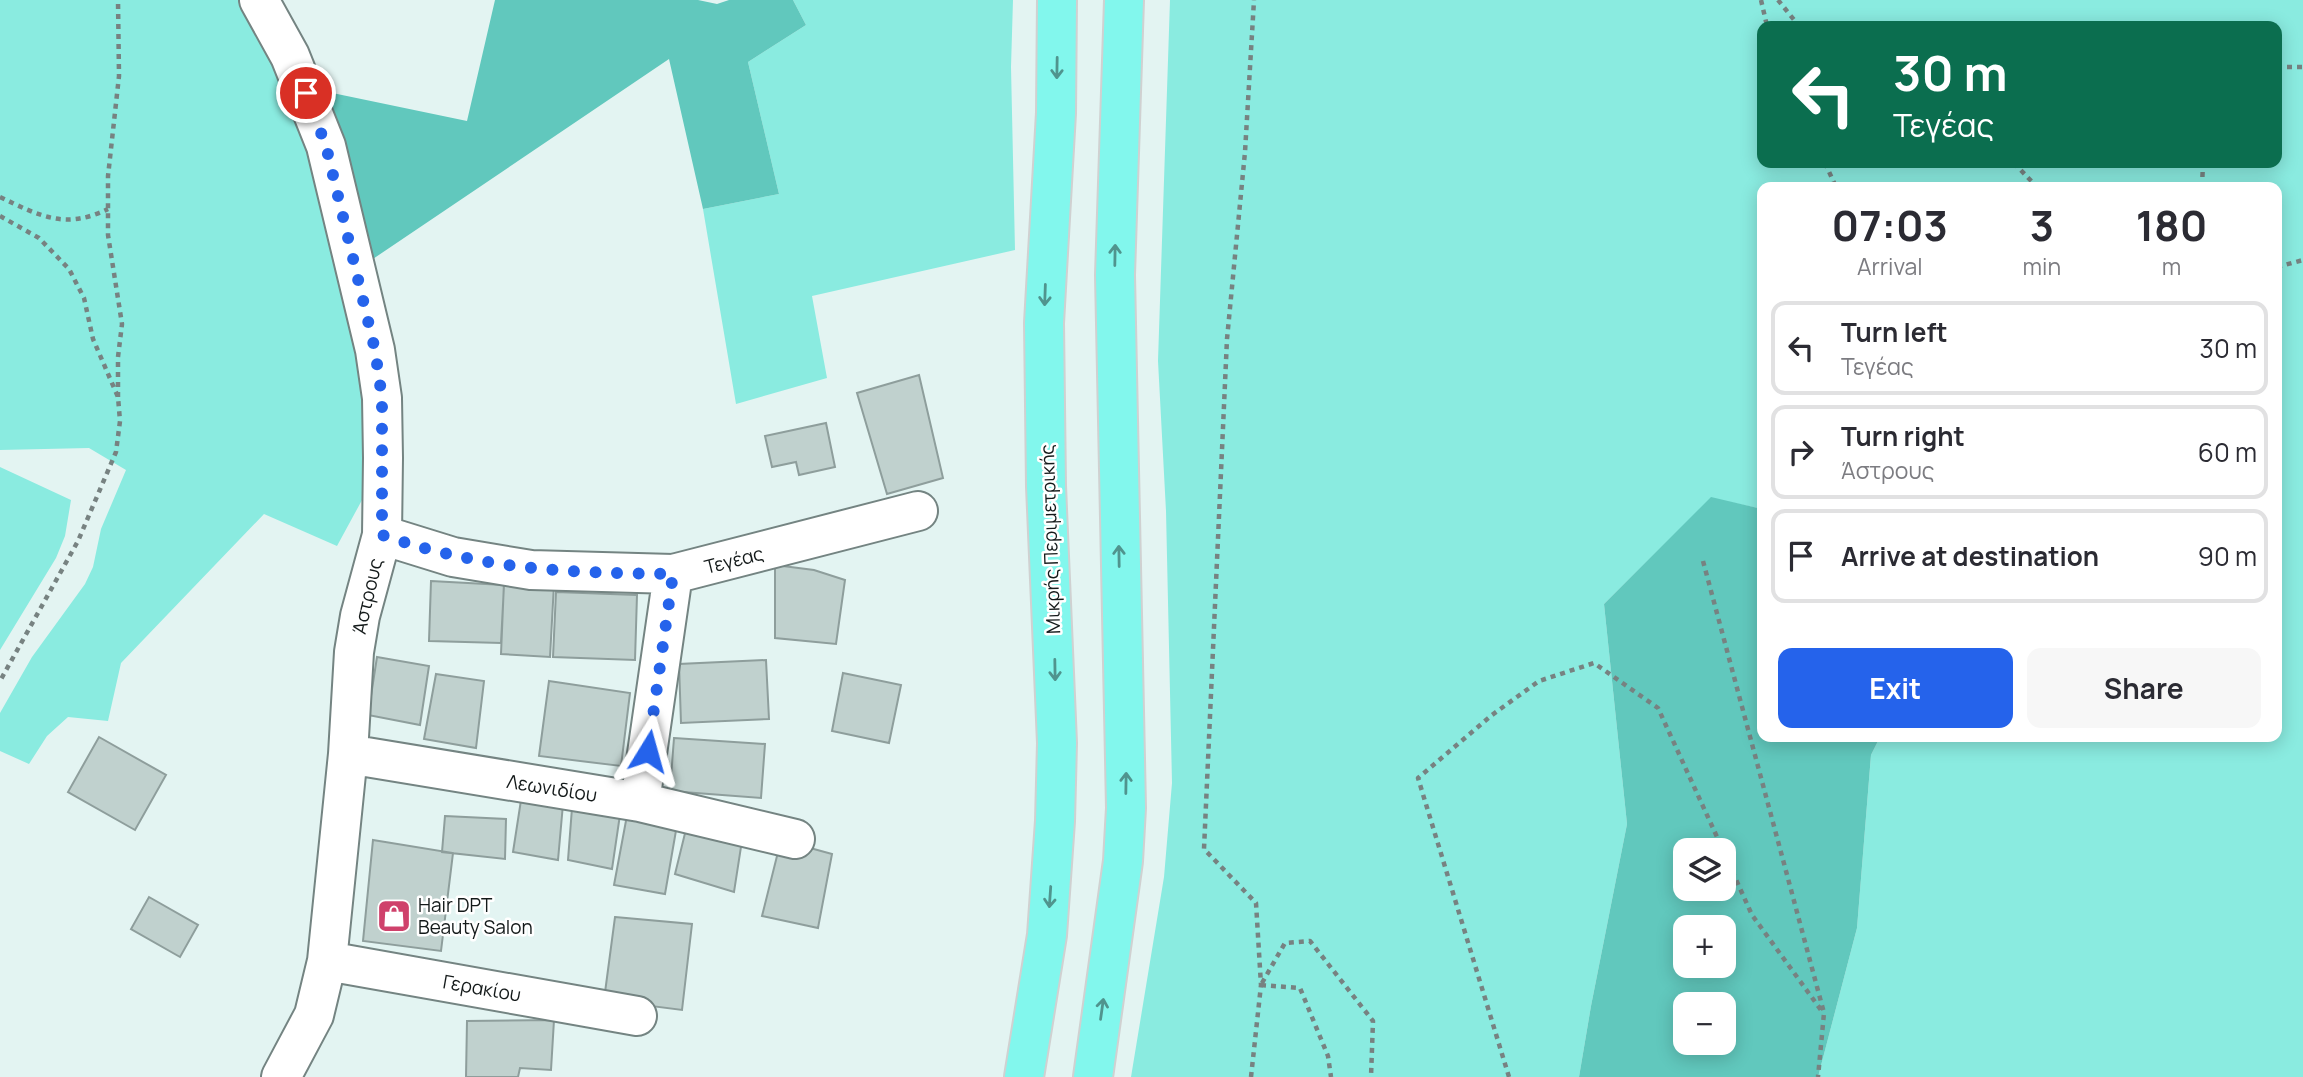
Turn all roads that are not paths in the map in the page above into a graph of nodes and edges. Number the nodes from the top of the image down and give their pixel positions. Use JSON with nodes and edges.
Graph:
{"nodes":[{"id":1,"x":259,"y":0,"type":"edge"},
{"id":2,"x":1057,"y":0,"type":"edge"},
{"id":3,"x":1124,"y":0,"type":"edge"},
{"id":4,"x":918,"y":511,"type":"dead end"},
{"id":5,"x":382,"y":535,"type":"junction"},
{"id":6,"x":673,"y":574,"type":"junction"},
{"id":7,"x":348,"y":754,"type":"junction"},
{"id":8,"x":640,"y":802,"type":"junction"},
{"id":9,"x":795,"y":839,"type":"dead end"},
{"id":10,"x":327,"y":961,"type":"junction"},
{"id":11,"x":637,"y":1016,"type":"dead end"},
{"id":12,"x":281,"y":1077,"type":"edge"},
{"id":13,"x":1024,"y":1077,"type":"edge"},
{"id":14,"x":1093,"y":1077,"type":"edge"}],
"edges":[{"from":1,"to":5,"type":"street","name":"Άστρους"},
{"from":2,"to":13,"type":"main road","name":"Μικρής Περιμετρικής","one_way":true},
{"from":14,"to":3,"type":"main road","one_way":true},
{"from":4,"to":6,"type":"street","name":"Τεγέας"},
{"from":5,"to":6,"type":"street","name":"Τεγέας"},
{"from":5,"to":7,"type":"street","name":"Άστρους"},
{"from":6,"to":8,"type":"street"},
{"from":7,"to":8,"type":"street","name":"Λεωνιδίου"},
{"from":7,"to":10,"type":"street","name":"Άστρους"},
{"from":8,"to":9,"type":"street","name":"Λεωνιδίου"},
{"from":10,"to":11,"type":"street","name":"Γερακίου"},
{"from":10,"to":12,"type":"street","name":"Άστρους"}]}
